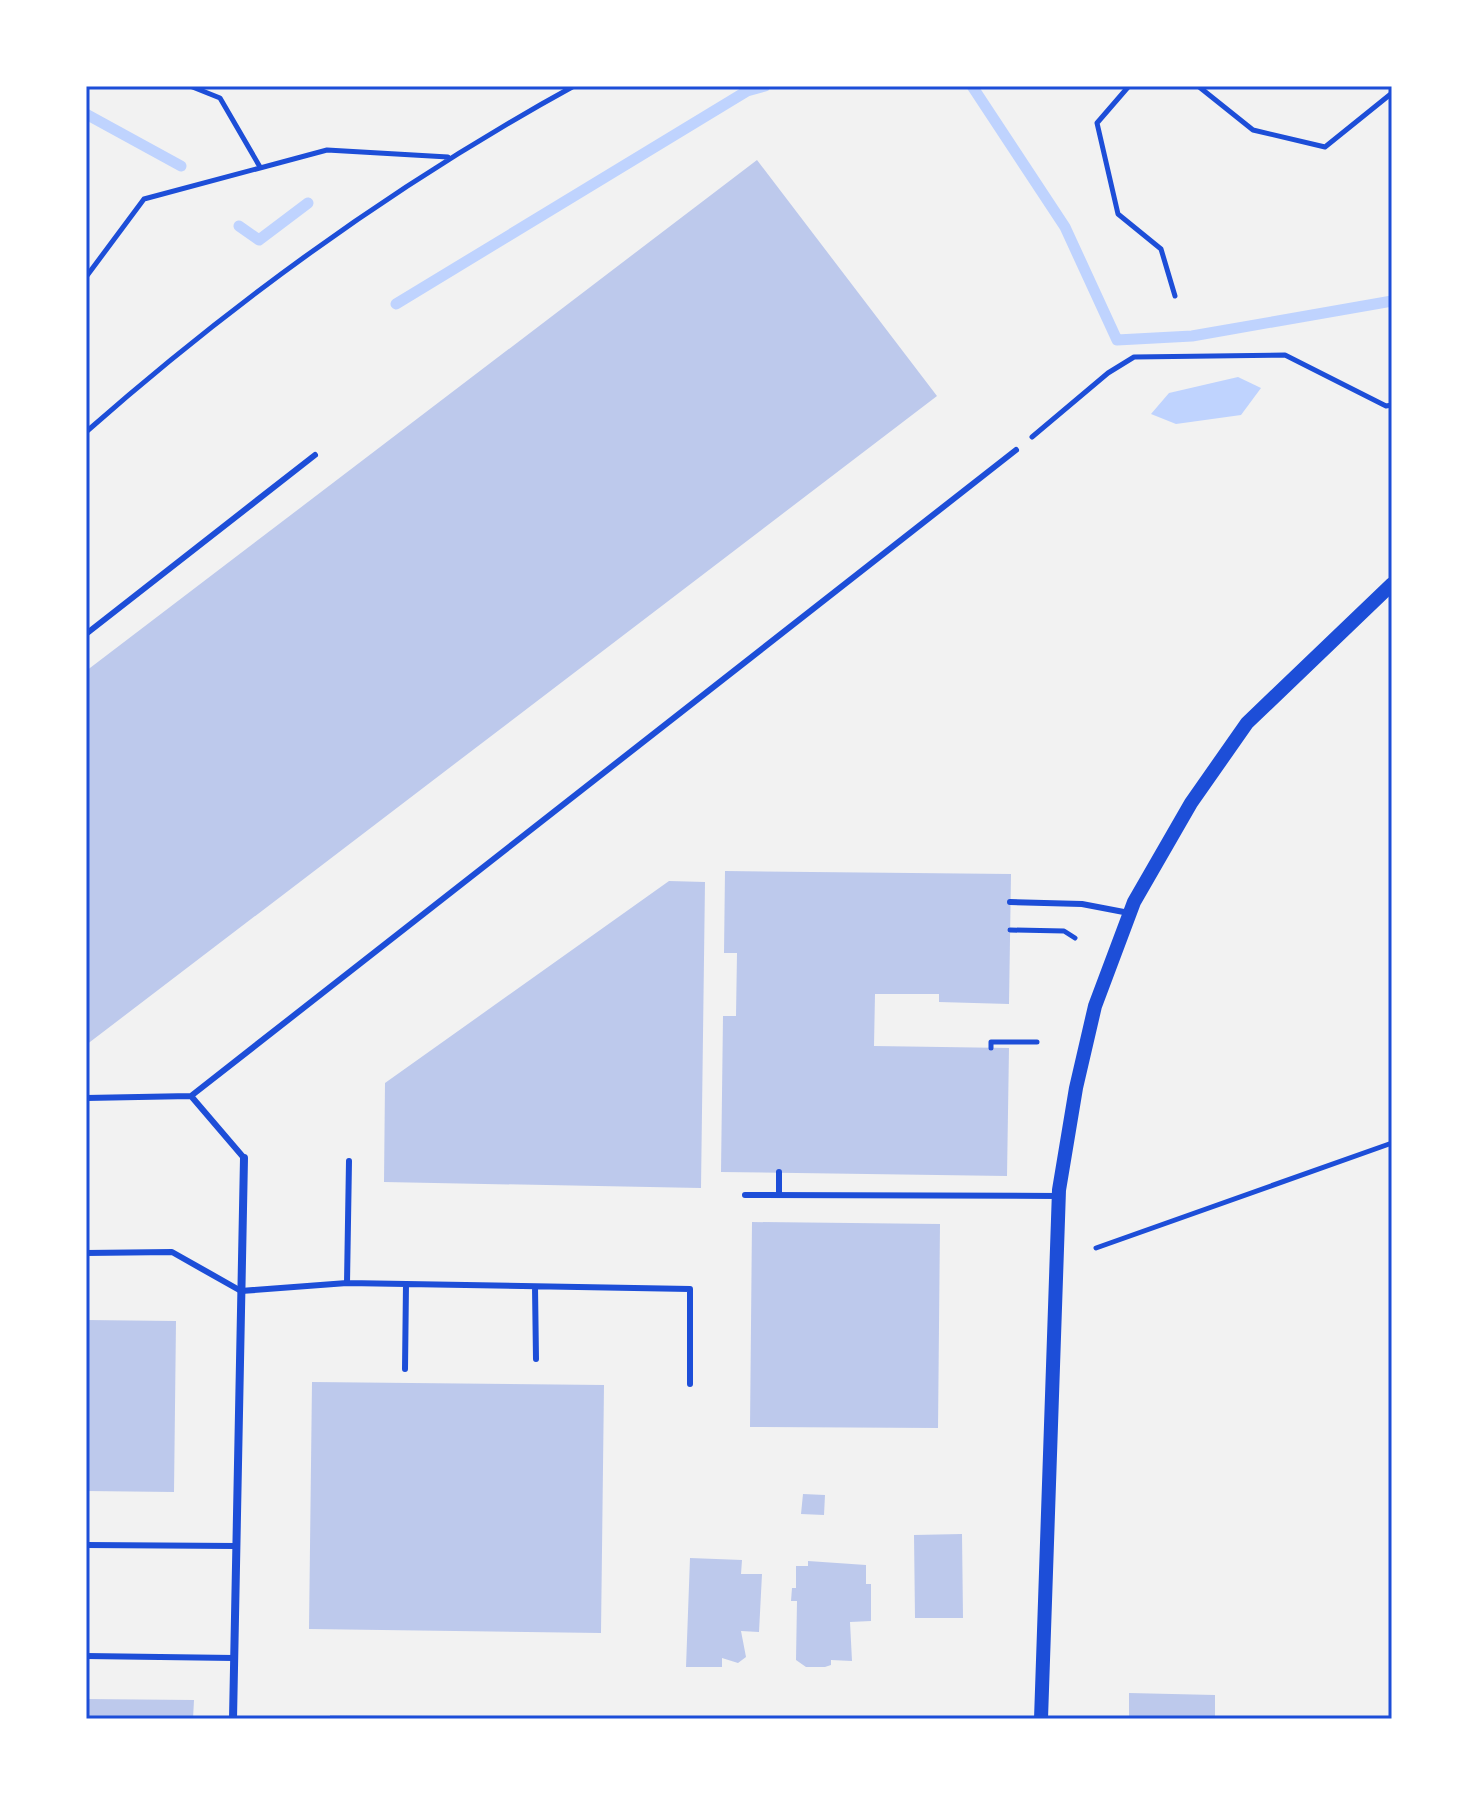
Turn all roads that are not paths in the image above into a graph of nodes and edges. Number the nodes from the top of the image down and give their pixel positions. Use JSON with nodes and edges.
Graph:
{"nodes":[{"id":1,"x":1016,"y":450,"type":"road end"},
{"id":2,"x":315,"y":455,"type":"dead end"},
{"id":3,"x":1392,"y":584,"type":"edge"},
{"id":4,"x":86,"y":634,"type":"edge"},
{"id":5,"x":1010,"y":902,"type":"dead end"},
{"id":6,"x":1132,"y":908,"type":"junction"},
{"id":7,"x":191,"y":1096,"type":"junction"},
{"id":8,"x":86,"y":1098,"type":"edge"},
{"id":9,"x":244,"y":1158,"type":"joint"},
{"id":10,"x":349,"y":1161,"type":"dead end"},
{"id":11,"x":779,"y":1172,"type":"dead end"},
{"id":12,"x":745,"y":1195,"type":"dead end"},
{"id":13,"x":779,"y":1195,"type":"junction"},
{"id":14,"x":1059,"y":1196,"type":"junction"},
{"id":15,"x":86,"y":1253,"type":"edge"},
{"id":16,"x":347,"y":1283,"type":"junction"},
{"id":17,"x":406,"y":1284,"type":"junction"},
{"id":18,"x":535,"y":1287,"type":"junction"},
{"id":19,"x":241,"y":1291,"type":"junction"},
{"id":20,"x":536,"y":1359,"type":"dead end"},
{"id":21,"x":405,"y":1369,"type":"dead end"},
{"id":22,"x":690,"y":1384,"type":"dead end"},
{"id":23,"x":86,"y":1545,"type":"edge"},
{"id":24,"x":236,"y":1546,"type":"junction"},
{"id":25,"x":86,"y":1656,"type":"edge"},
{"id":26,"x":234,"y":1658,"type":"junction"},
{"id":27,"x":233,"y":1719,"type":"edge"},
{"id":28,"x":1041,"y":1719,"type":"edge"}],
"edges":[{"from":1,"to":7,"type":"lane"},
{"from":2,"to":4,"type":"lane"},
{"from":3,"to":6,"type":"street"},
{"from":5,"to":6,"type":"lane"},
{"from":6,"to":14,"type":"street"},
{"from":7,"to":8,"type":"lane"},
{"from":7,"to":9,"type":"lane"},
{"from":9,"to":19,"type":"street"},
{"from":10,"to":16,"type":"lane"},
{"from":11,"to":13,"type":"lane"},
{"from":12,"to":13,"type":"lane"},
{"from":13,"to":14,"type":"lane"},
{"from":14,"to":28,"type":"street"},
{"from":15,"to":19,"type":"lane"},
{"from":16,"to":17,"type":"lane"},
{"from":16,"to":19,"type":"lane"},
{"from":17,"to":18,"type":"lane"},
{"from":17,"to":21,"type":"lane"},
{"from":18,"to":20,"type":"lane"},
{"from":18,"to":22,"type":"lane"},
{"from":19,"to":24,"type":"street"},
{"from":23,"to":24,"type":"lane"},
{"from":24,"to":26,"type":"street"},
{"from":25,"to":26,"type":"lane"},
{"from":26,"to":27,"type":"street"}]}
